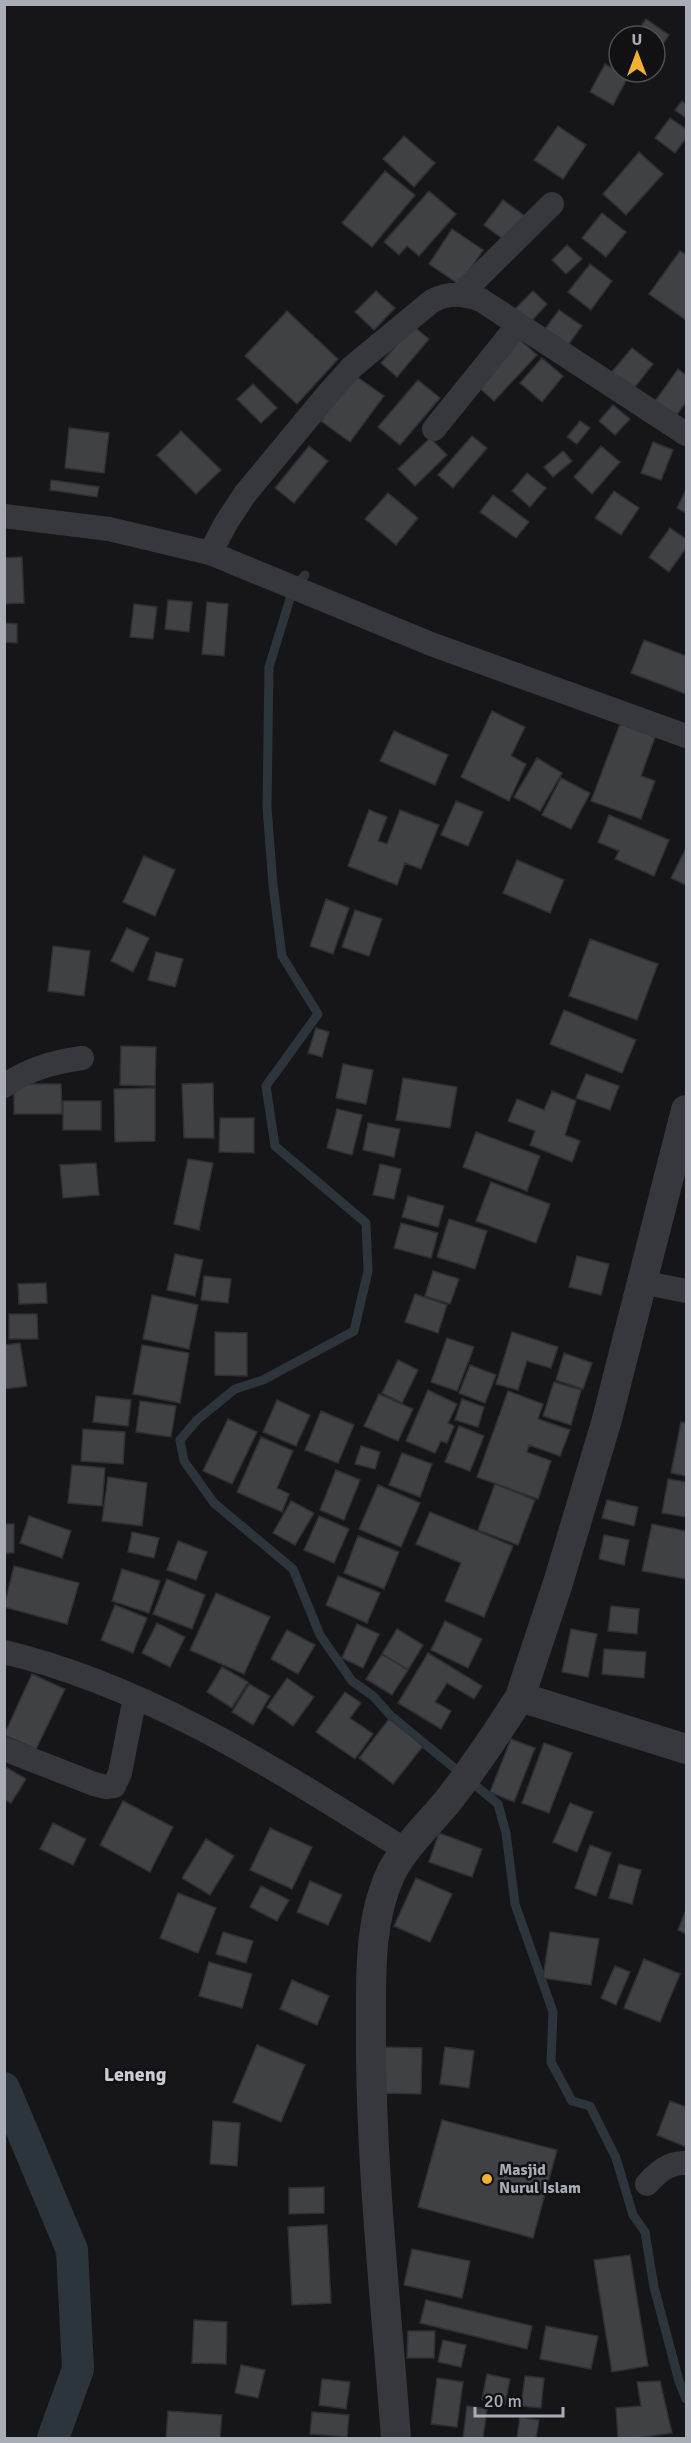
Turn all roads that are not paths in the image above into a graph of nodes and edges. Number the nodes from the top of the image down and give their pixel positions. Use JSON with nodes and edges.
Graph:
{"nodes":[{"id":1,"x":552,"y":204,"type":"dead end"},
{"id":2,"x":462,"y":293,"type":"junction"},
{"id":3,"x":518,"y":325,"type":"junction"},
{"id":4,"x":434,"y":429,"type":"dead end"},
{"id":5,"x":687,"y":435,"type":"edge"},
{"id":6,"x":4,"y":516,"type":"edge"},
{"id":7,"x":210,"y":553,"type":"junction"},
{"id":8,"x":687,"y":736,"type":"edge"},
{"id":9,"x":82,"y":1058,"type":"dead end"},
{"id":10,"x":4,"y":1086,"type":"edge"},
{"id":11,"x":687,"y":1110,"type":"edge"},
{"id":12,"x":641,"y":1282,"type":"junction"},
{"id":13,"x":687,"y":1291,"type":"edge"},
{"id":14,"x":4,"y":1652,"type":"edge"},
{"id":15,"x":135,"y":1697,"type":"junction"},
{"id":16,"x":520,"y":1697,"type":"junction"},
{"id":17,"x":4,"y":1749,"type":"edge"},
{"id":18,"x":687,"y":1749,"type":"edge"},
{"id":19,"x":407,"y":1851,"type":"junction"},
{"id":20,"x":687,"y":2163,"type":"edge"},
{"id":21,"x":647,"y":2184,"type":"dead end"},
{"id":22,"x":396,"y":2439,"type":"edge"}],
"edges":[{"from":1,"to":2,"type":"street"},
{"from":2,"to":3,"type":"street"},
{"from":2,"to":7,"type":"street"},
{"from":3,"to":4,"type":"street"},
{"from":3,"to":5,"type":"street"},
{"from":6,"to":7,"type":"street"},
{"from":7,"to":8,"type":"street"},
{"from":9,"to":10,"type":"street"},
{"from":11,"to":12,"type":"street"},
{"from":12,"to":13,"type":"street"},
{"from":12,"to":16,"type":"street"},
{"from":14,"to":15,"type":"street"},
{"from":15,"to":17,"type":"street"},
{"from":15,"to":19,"type":"street"},
{"from":16,"to":18,"type":"street"},
{"from":16,"to":19,"type":"street"},
{"from":19,"to":22,"type":"street"},
{"from":20,"to":21,"type":"street"}]}
